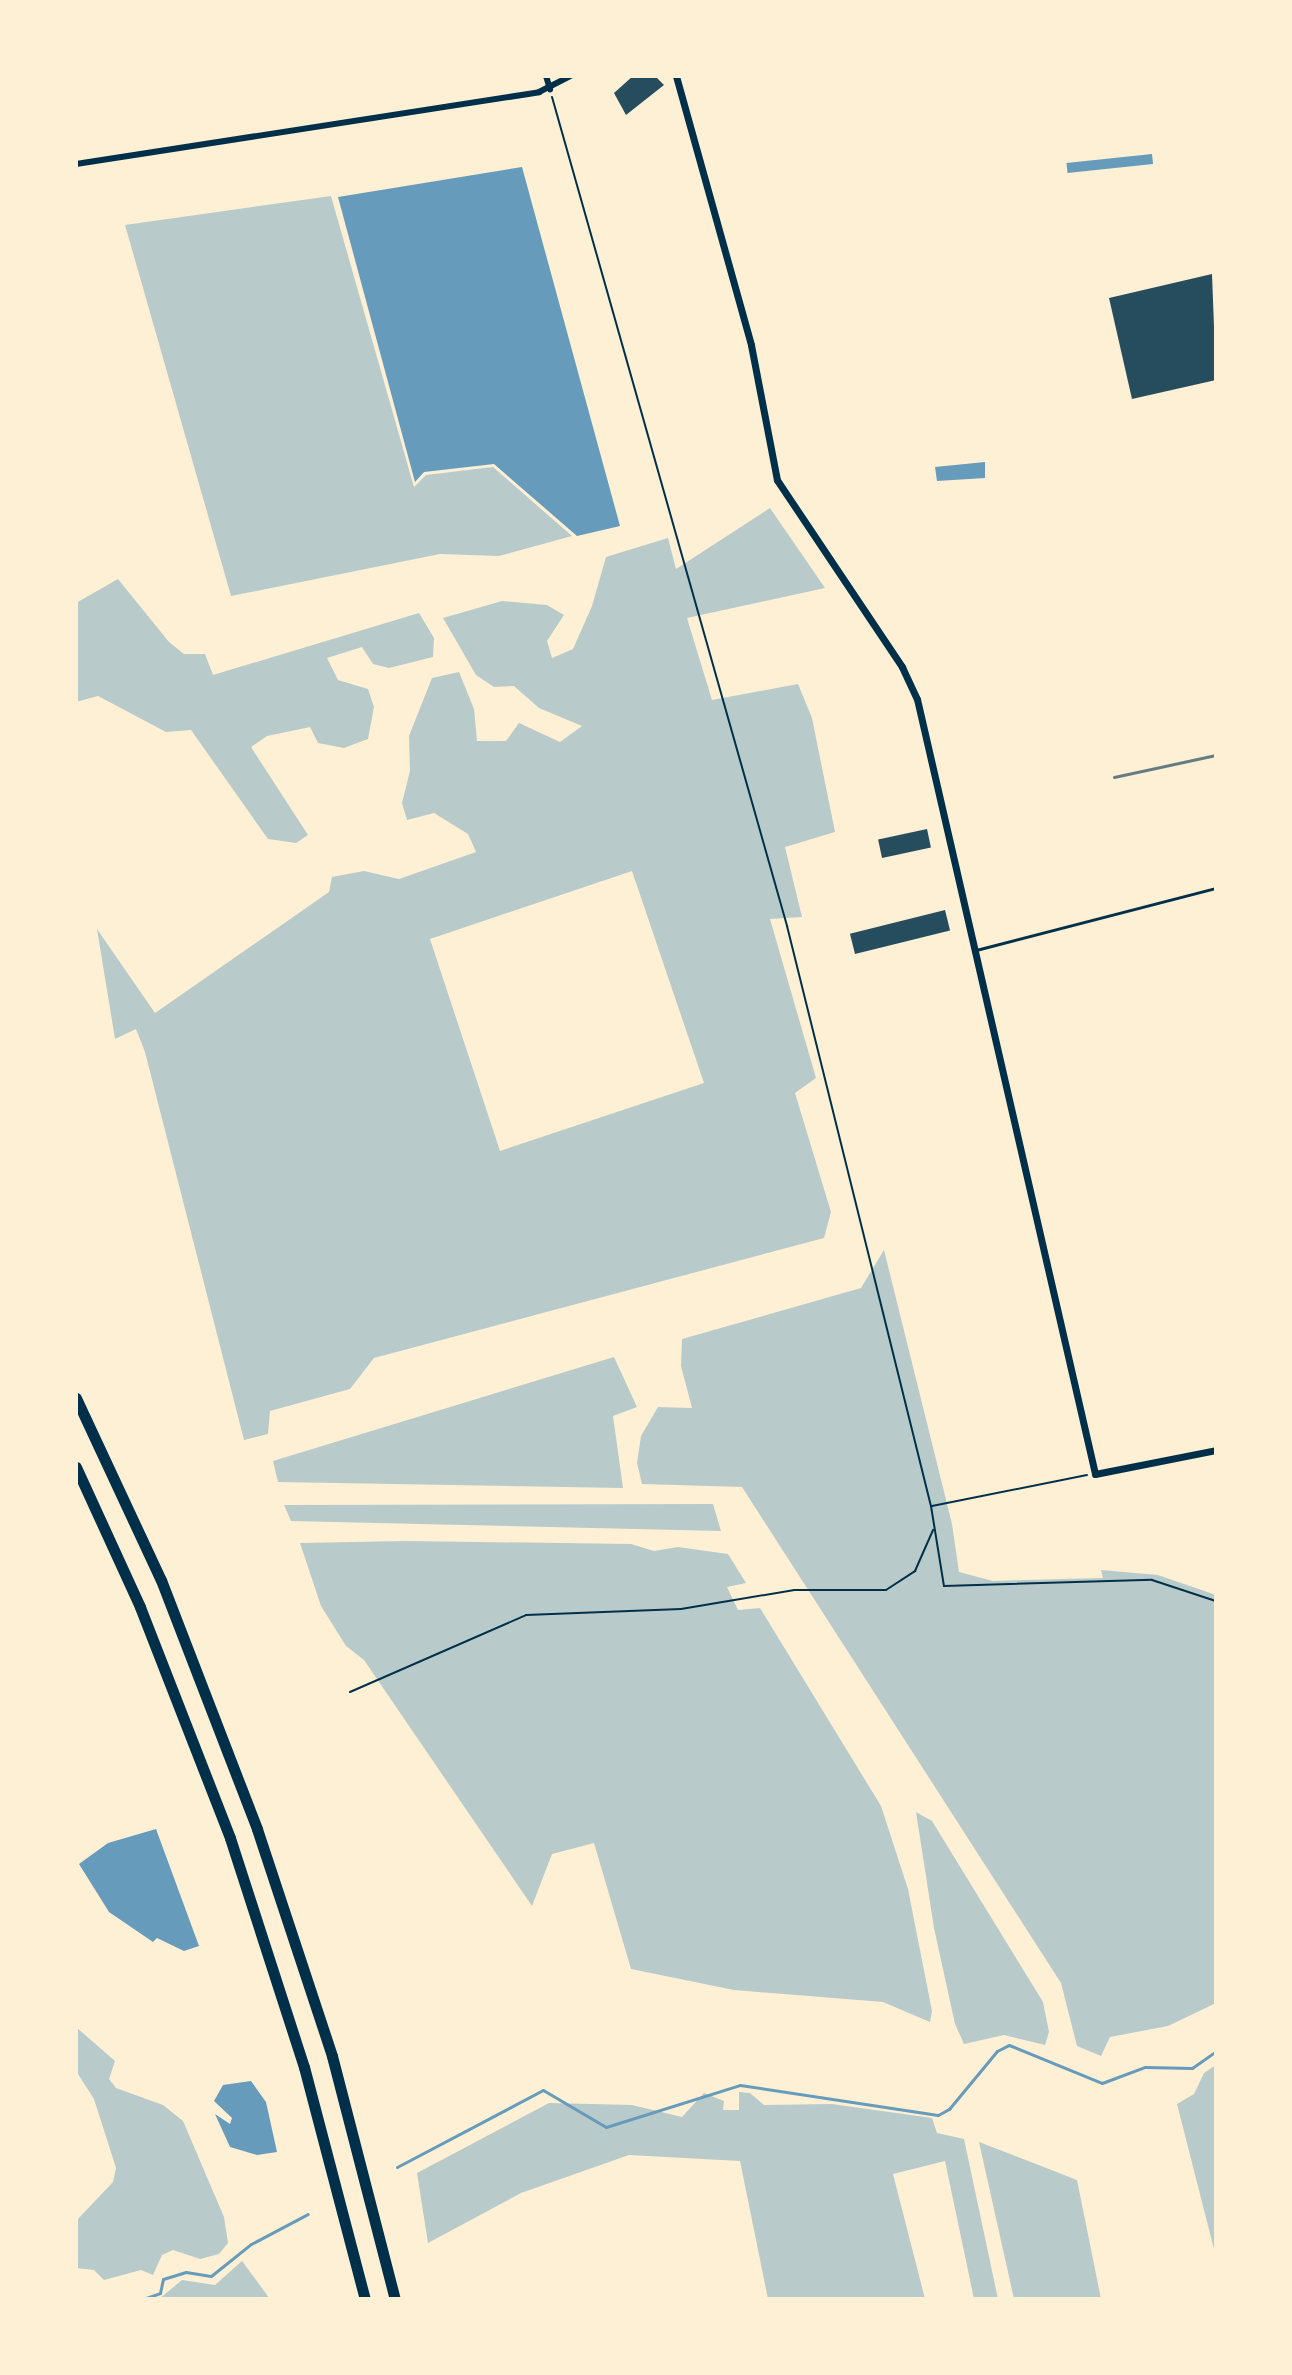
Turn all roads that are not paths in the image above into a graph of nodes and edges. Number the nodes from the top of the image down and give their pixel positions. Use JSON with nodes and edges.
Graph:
{"nodes":[{"id":1,"x":546,"y":76,"type":"edge"},
{"id":2,"x":570,"y":76,"type":"edge"},
{"id":3,"x":676,"y":76,"type":"edge"},
{"id":4,"x":550,"y":89,"type":"junction"},
{"id":5,"x":76,"y":164,"type":"edge"},
{"id":6,"x":1216,"y":888,"type":"edge"},
{"id":7,"x":976,"y":950,"type":"junction"},
{"id":8,"x":76,"y":1398,"type":"edge"},
{"id":9,"x":1216,"y":1450,"type":"edge"},
{"id":10,"x":76,"y":1467,"type":"edge"},
{"id":11,"x":365,"y":2299,"type":"edge"},
{"id":12,"x":395,"y":2299,"type":"edge"}],
"edges":[{"from":1,"to":4,"type":"street"},
{"from":2,"to":4,"type":"street"},
{"from":3,"to":7,"type":"street"},
{"from":4,"to":5,"type":"street"},
{"from":6,"to":7,"type":"lane"},
{"from":7,"to":9,"type":"street"},
{"from":8,"to":12,"type":"highway"},
{"from":10,"to":11,"type":"highway"}]}
